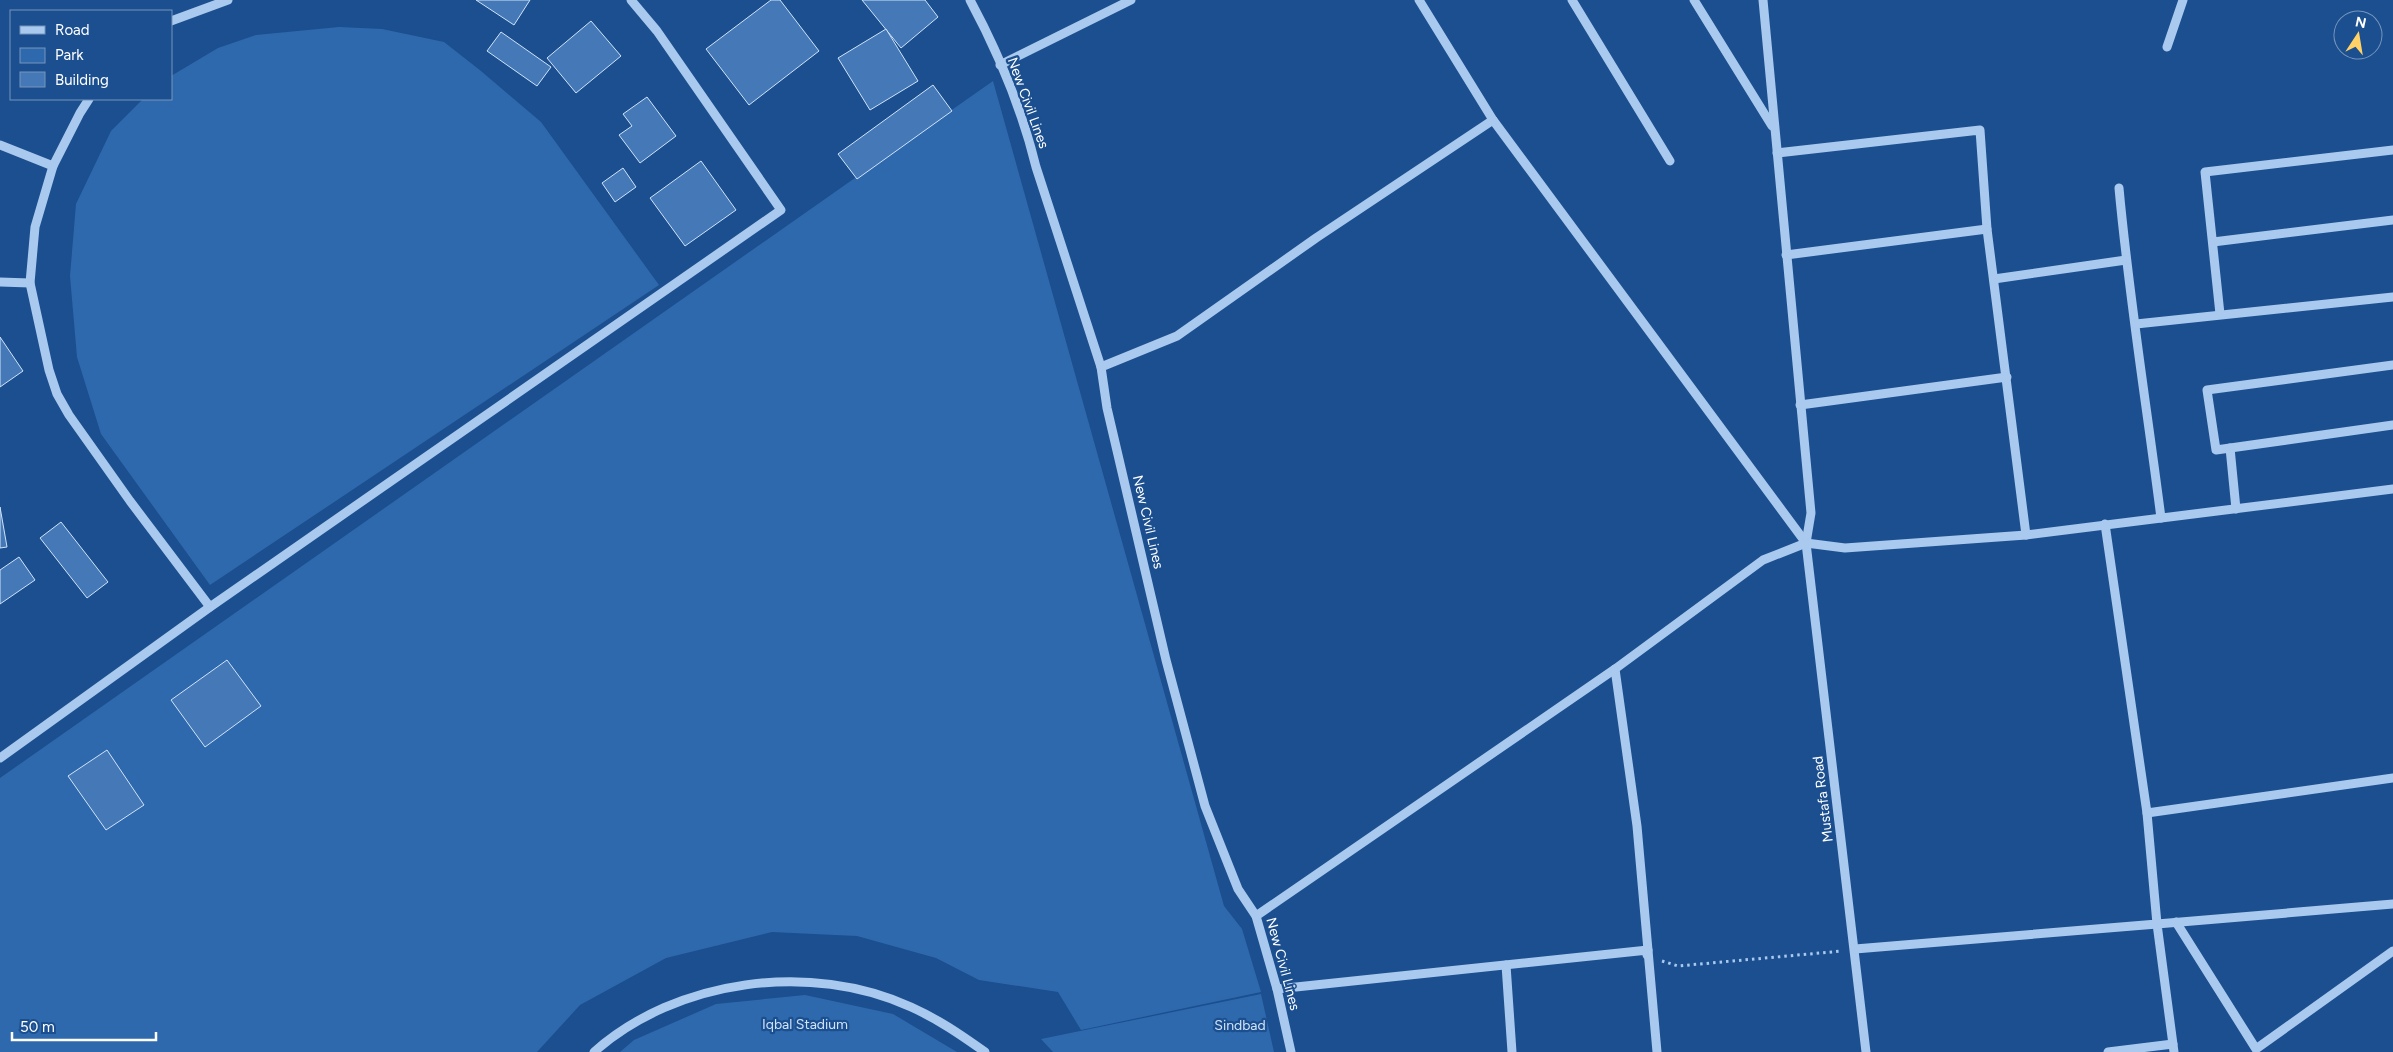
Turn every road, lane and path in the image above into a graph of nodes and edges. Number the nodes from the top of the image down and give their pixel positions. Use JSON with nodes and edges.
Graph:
{"nodes":[{"id":1,"x":228,"y":0,"type":"edge"},
{"id":2,"x":631,"y":0,"type":"edge"},
{"id":3,"x":970,"y":0,"type":"edge"},
{"id":4,"x":1131,"y":0,"type":"edge"},
{"id":5,"x":1418,"y":0,"type":"edge"},
{"id":6,"x":1572,"y":0,"type":"edge"},
{"id":7,"x":1694,"y":0,"type":"edge"},
{"id":8,"x":1763,"y":0,"type":"edge"},
{"id":9,"x":2183,"y":0,"type":"edge"},
{"id":10,"x":172,"y":21,"type":"edge"},
{"id":11,"x":2167,"y":47,"type":"dead end"},
{"id":12,"x":1000,"y":65,"type":"junction"},
{"id":13,"x":88,"y":100,"type":"edge"},
{"id":14,"x":1493,"y":120,"type":"junction"},
{"id":15,"x":1774,"y":129,"type":"junction"},
{"id":16,"x":0,"y":145,"type":"edge"},
{"id":17,"x":2393,"y":150,"type":"edge"},
{"id":18,"x":1777,"y":153,"type":"junction"},
{"id":19,"x":1670,"y":161,"type":"dead end"},
{"id":20,"x":53,"y":166,"type":"junction"},
{"id":21,"x":2119,"y":188,"type":"dead end"},
{"id":22,"x":2393,"y":220,"type":"edge"},
{"id":23,"x":1987,"y":229,"type":"junction"},
{"id":24,"x":2213,"y":242,"type":"junction"},
{"id":25,"x":1786,"y":255,"type":"junction"},
{"id":26,"x":2126,"y":260,"type":"junction"},
{"id":27,"x":1994,"y":279,"type":"junction"},
{"id":28,"x":0,"y":282,"type":"edge"},
{"id":29,"x":30,"y":283,"type":"junction"},
{"id":30,"x":2393,"y":297,"type":"edge"},
{"id":31,"x":2220,"y":314,"type":"junction"},
{"id":32,"x":2136,"y":324,"type":"junction"},
{"id":33,"x":2393,"y":365,"type":"edge"},
{"id":34,"x":1101,"y":367,"type":"junction"},
{"id":35,"x":2006,"y":377,"type":"junction"},
{"id":36,"x":1800,"y":405,"type":"junction"},
{"id":37,"x":2393,"y":425,"type":"edge"},
{"id":38,"x":2230,"y":448,"type":"junction"},
{"id":39,"x":2393,"y":489,"type":"edge"},
{"id":40,"x":2236,"y":509,"type":"junction"},
{"id":41,"x":2161,"y":518,"type":"junction"},
{"id":42,"x":2105,"y":524,"type":"junction"},
{"id":43,"x":2026,"y":535,"type":"junction"},
{"id":44,"x":1806,"y":543,"type":"junction"},
{"id":45,"x":210,"y":607,"type":"junction"},
{"id":46,"x":1615,"y":670,"type":"junction"},
{"id":47,"x":0,"y":758,"type":"edge"},
{"id":48,"x":2393,"y":778,"type":"edge"},
{"id":49,"x":2147,"y":813,"type":"junction"},
{"id":50,"x":2393,"y":904,"type":"edge"},
{"id":51,"x":1256,"y":916,"type":"junction"},
{"id":52,"x":2176,"y":922,"type":"junction"},
{"id":53,"x":2157,"y":924,"type":"junction"},
{"id":54,"x":1855,"y":949,"type":"junction"},
{"id":55,"x":2393,"y":952,"type":"edge"},
{"id":56,"x":1647,"y":954,"type":"junction"},
{"id":57,"x":1506,"y":965,"type":"junction"},
{"id":58,"x":1277,"y":989,"type":"junction"},
{"id":59,"x":2174,"y":1048,"type":"edge"},
{"id":60,"x":594,"y":1052,"type":"edge"},
{"id":61,"x":985,"y":1052,"type":"edge"},
{"id":62,"x":1291,"y":1052,"type":"edge"},
{"id":63,"x":1512,"y":1052,"type":"edge"},
{"id":64,"x":1657,"y":1052,"type":"edge"},
{"id":65,"x":1866,"y":1052,"type":"edge"},
{"id":66,"x":2108,"y":1052,"type":"edge"}],
"edges":[{"from":1,"to":10,"type":"street"},
{"from":2,"to":45,"type":"street"},
{"from":3,"to":12,"type":"street","name":"New Civil Lines"},
{"from":4,"to":12,"type":"street"},
{"from":5,"to":14,"type":"street"},
{"from":6,"to":19,"type":"street"},
{"from":7,"to":15,"type":"street"},
{"from":8,"to":15,"type":"street"},
{"from":9,"to":11,"type":"street"},
{"from":12,"to":34,"type":"street","name":"New Civil Lines"},
{"from":13,"to":20,"type":"street"},
{"from":14,"to":34,"type":"street"},
{"from":14,"to":44,"type":"street"},
{"from":15,"to":18,"type":"street"},
{"from":16,"to":20,"type":"street"},
{"from":17,"to":24,"type":"street"},
{"from":18,"to":23,"type":"street"},
{"from":18,"to":25,"type":"street"},
{"from":20,"to":29,"type":"street"},
{"from":21,"to":26,"type":"street"},
{"from":22,"to":24,"type":"street"},
{"from":23,"to":25,"type":"street"},
{"from":23,"to":27,"type":"street"},
{"from":24,"to":31,"type":"street"},
{"from":25,"to":36,"type":"street"},
{"from":26,"to":27,"type":"street"},
{"from":26,"to":32,"type":"street"},
{"from":27,"to":35,"type":"street"},
{"from":28,"to":29,"type":"street"},
{"from":29,"to":45,"type":"street"},
{"from":30,"to":31,"type":"street"},
{"from":31,"to":32,"type":"street"},
{"from":32,"to":41,"type":"street"},
{"from":33,"to":38,"type":"street"},
{"from":34,"to":51,"type":"street","name":"New Civil Lines"},
{"from":35,"to":36,"type":"street"},
{"from":35,"to":43,"type":"street"},
{"from":36,"to":44,"type":"street"},
{"from":37,"to":38,"type":"street"},
{"from":38,"to":40,"type":"street"},
{"from":39,"to":40,"type":"street"},
{"from":40,"to":41,"type":"street"},
{"from":41,"to":42,"type":"street"},
{"from":42,"to":43,"type":"street"},
{"from":42,"to":49,"type":"street"},
{"from":43,"to":44,"type":"street"},
{"from":44,"to":46,"type":"street"},
{"from":44,"to":54,"type":"street","name":"Mustafa Road"},
{"from":45,"to":47,"type":"street"},
{"from":46,"to":51,"type":"street"},
{"from":46,"to":56,"type":"street"},
{"from":48,"to":49,"type":"street"},
{"from":49,"to":53,"type":"street"},
{"from":50,"to":52,"type":"street"},
{"from":51,"to":58,"type":"street","name":"New Civil Lines"},
{"from":52,"to":53,"type":"street"},
{"from":52,"to":55,"type":"street"},
{"from":53,"to":54,"type":"street"},
{"from":53,"to":59,"type":"street"},
{"from":54,"to":56,"type":"path"},
{"from":54,"to":65,"type":"street","name":"Mustafa Road"},
{"from":56,"to":57,"type":"street"},
{"from":56,"to":64,"type":"street"},
{"from":57,"to":58,"type":"street"},
{"from":57,"to":63,"type":"street"},
{"from":58,"to":62,"type":"street","name":"New Civil Lines"},
{"from":59,"to":66,"type":"street"},
{"from":60,"to":61,"type":"street"}]}
